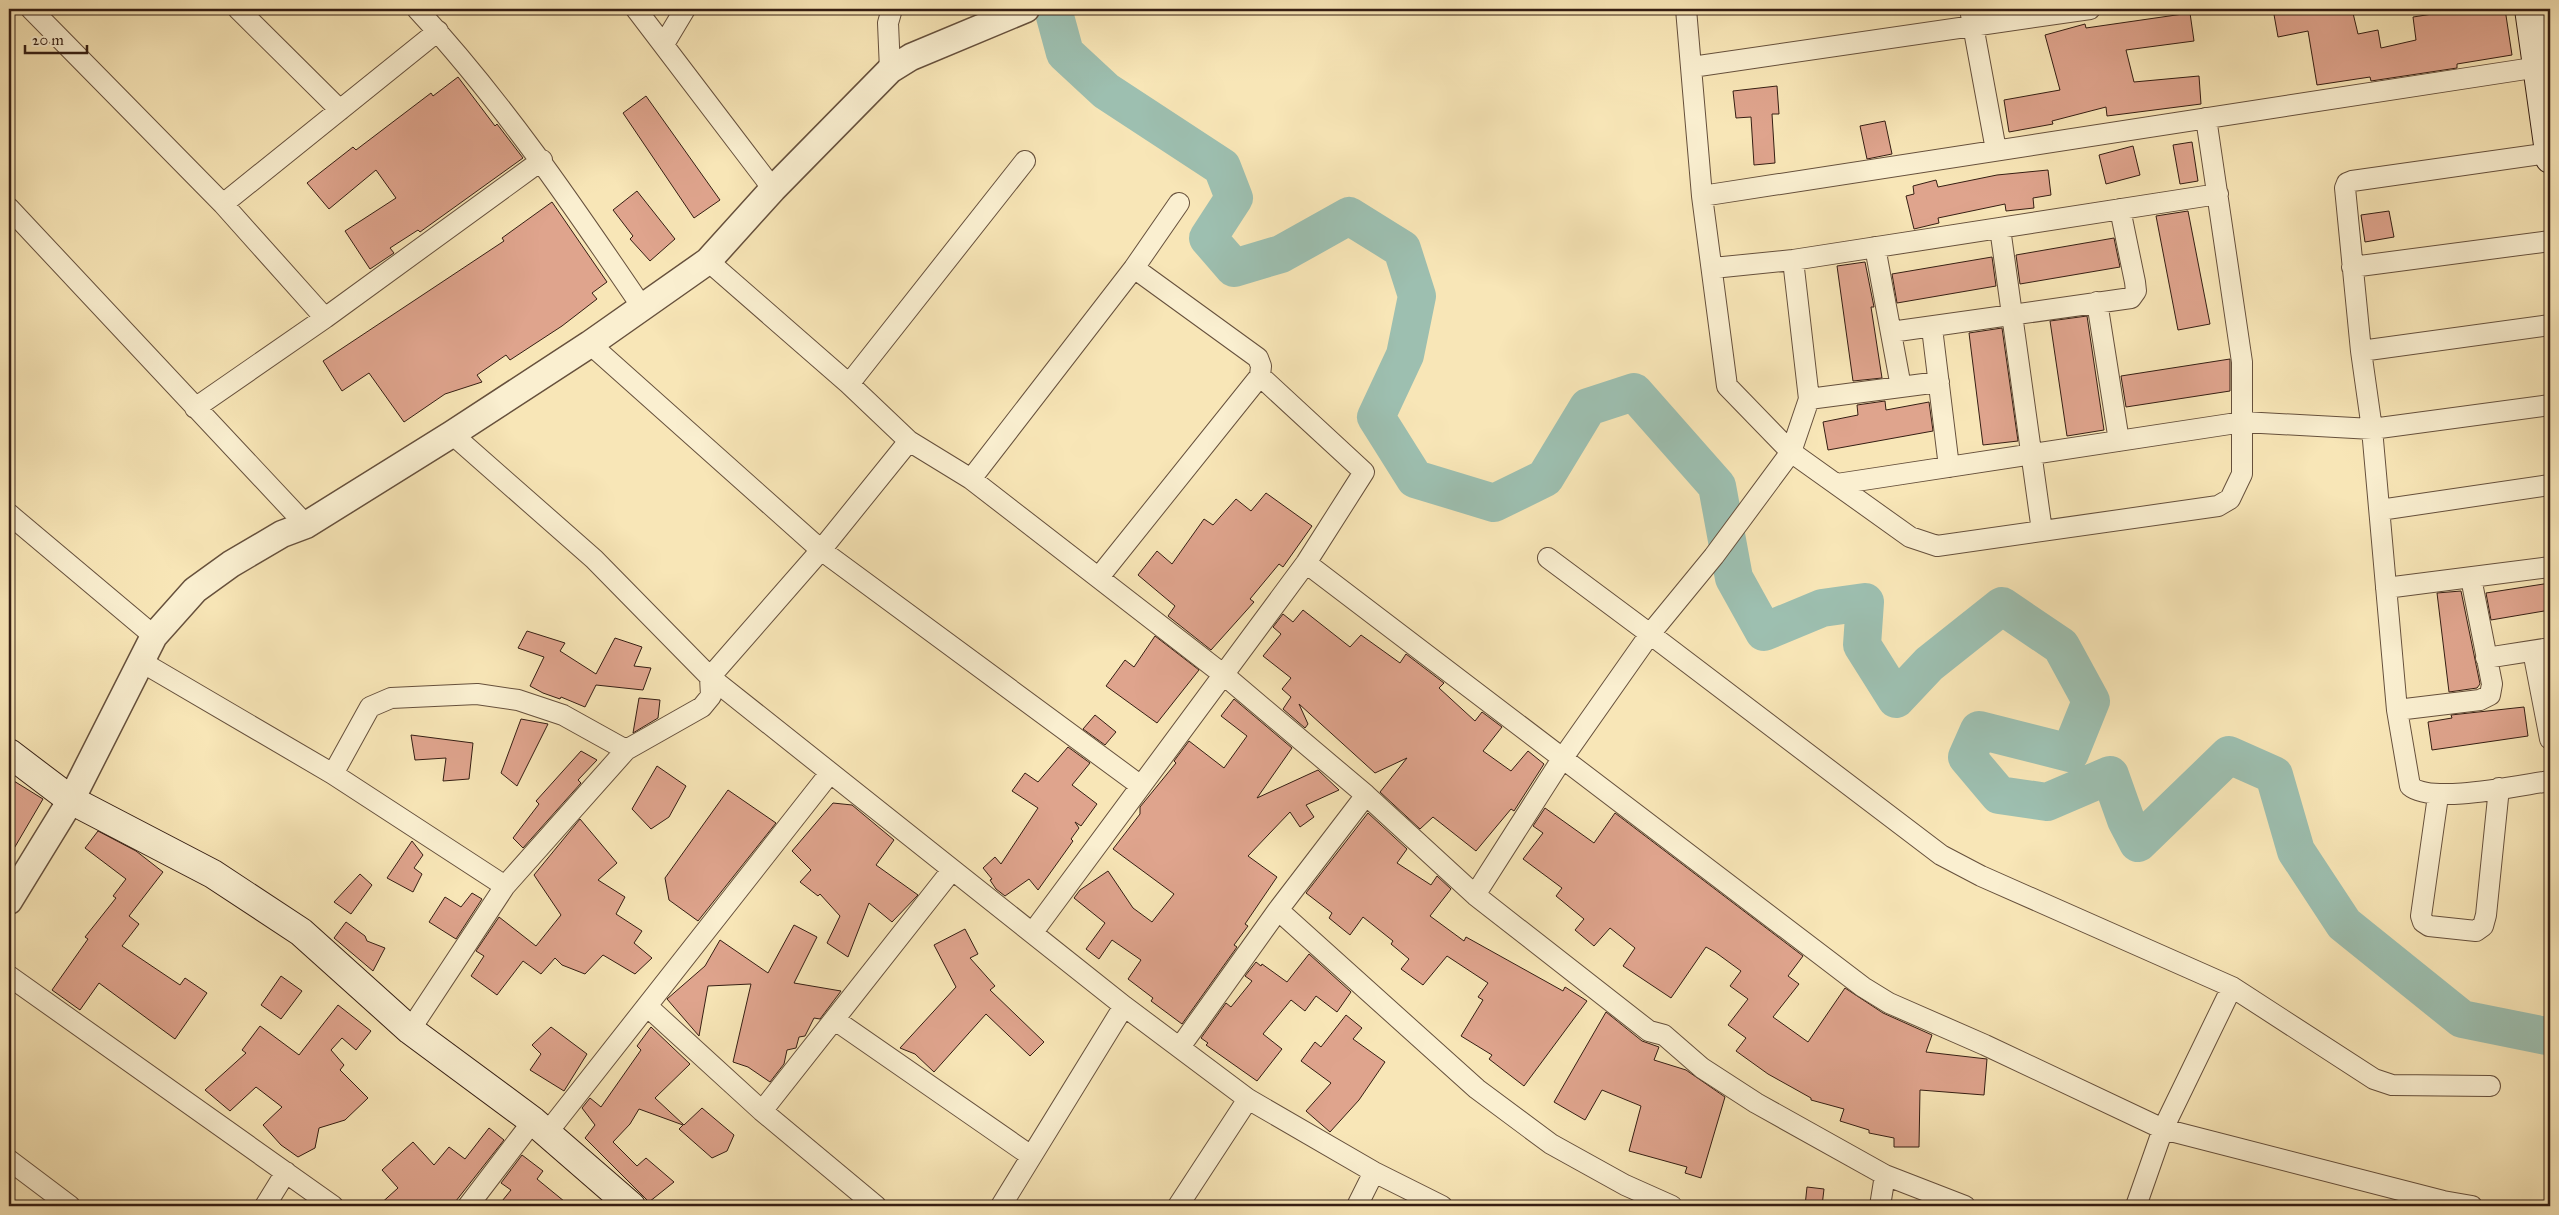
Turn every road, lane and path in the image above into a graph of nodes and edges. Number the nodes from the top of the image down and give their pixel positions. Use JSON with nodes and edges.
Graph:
{"nodes":[{"id":1,"x":31,"y":9,"type":"edge"},
{"id":2,"x":417,"y":9,"type":"edge"},
{"id":3,"x":636,"y":9,"type":"edge"},
{"id":4,"x":685,"y":9,"type":"edge"},
{"id":5,"x":892,"y":9,"type":"edge"},
{"id":6,"x":1026,"y":9,"type":"edge"},
{"id":7,"x":1686,"y":9,"type":"edge"},
{"id":8,"x":2090,"y":9,"type":"edge"},
{"id":9,"x":2529,"y":9,"type":"edge"},
{"id":10,"x":247,"y":12,"type":"edge"},
{"id":11,"x":1972,"y":18,"type":"edge"},
{"id":12,"x":438,"y":32,"type":"junction"},
{"id":13,"x":664,"y":44,"type":"junction"},
{"id":14,"x":2545,"y":65,"type":"edge"},
{"id":15,"x":1692,"y":67,"type":"junction"},
{"id":16,"x":890,"y":70,"type":"junction"},
{"id":17,"x":340,"y":110,"type":"junction"},
{"id":18,"x":2206,"y":118,"type":"junction"},
{"id":19,"x":1996,"y":150,"type":"junction"},
{"id":20,"x":2550,"y":156,"type":"edge"},
{"id":21,"x":542,"y":160,"type":"junction"},
{"id":22,"x":1025,"y":162,"type":"dead end"},
{"id":23,"x":773,"y":189,"type":"junction"},
{"id":24,"x":2218,"y":194,"type":"junction"},
{"id":25,"x":1702,"y":196,"type":"junction"},
{"id":26,"x":1179,"y":203,"type":"dead end"},
{"id":27,"x":223,"y":204,"type":"junction"},
{"id":28,"x":9,"y":208,"type":"edge"},
{"id":29,"x":2120,"y":209,"type":"junction"},
{"id":30,"x":2000,"y":228,"type":"junction"},
{"id":31,"x":2550,"y":241,"type":"edge"},
{"id":32,"x":1875,"y":247,"type":"junction"},
{"id":33,"x":1793,"y":260,"type":"junction"},
{"id":34,"x":708,"y":261,"type":"junction"},
{"id":35,"x":2352,"y":267,"type":"junction"},
{"id":36,"x":1134,"y":268,"type":"junction"},
{"id":37,"x":1713,"y":268,"type":"junction"},
{"id":38,"x":2097,"y":302,"type":"junction"},
{"id":39,"x":642,"y":307,"type":"junction"},
{"id":40,"x":2012,"y":315,"type":"junction"},
{"id":41,"x":325,"y":318,"type":"junction"},
{"id":42,"x":2550,"y":325,"type":"edge"},
{"id":43,"x":1932,"y":328,"type":"junction"},
{"id":44,"x":1891,"y":332,"type":"junction"},
{"id":45,"x":590,"y":344,"type":"junction"},
{"id":46,"x":2361,"y":351,"type":"junction"},
{"id":47,"x":1260,"y":376,"type":"junction"},
{"id":48,"x":1939,"y":382,"type":"junction"},
{"id":49,"x":849,"y":384,"type":"junction"},
{"id":50,"x":1901,"y":387,"type":"junction"},
{"id":51,"x":1809,"y":399,"type":"junction"},
{"id":52,"x":2550,"y":405,"type":"edge"},
{"id":53,"x":195,"y":408,"type":"junction"},
{"id":54,"x":2243,"y":422,"type":"junction"},
{"id":55,"x":2372,"y":429,"type":"junction"},
{"id":56,"x":452,"y":434,"type":"junction"},
{"id":57,"x":910,"y":440,"type":"junction"},
{"id":58,"x":2119,"y":441,"type":"junction"},
{"id":59,"x":1791,"y":452,"type":"junction"},
{"id":60,"x":2033,"y":454,"type":"junction"},
{"id":61,"x":1950,"y":466,"type":"junction"},
{"id":62,"x":971,"y":479,"type":"junction"},
{"id":63,"x":1837,"y":484,"type":"junction"},
{"id":64,"x":2550,"y":485,"type":"edge"},
{"id":65,"x":2380,"y":510,"type":"junction"},
{"id":66,"x":9,"y":514,"type":"edge"},
{"id":67,"x":306,"y":525,"type":"junction"},
{"id":68,"x":2042,"y":531,"type":"junction"},
{"id":69,"x":821,"y":550,"type":"junction"},
{"id":70,"x":1548,"y":558,"type":"dead end"},
{"id":71,"x":1306,"y":564,"type":"junction"},
{"id":72,"x":2550,"y":568,"type":"edge"},
{"id":73,"x":1099,"y":577,"type":"junction"},
{"id":74,"x":2471,"y":578,"type":"junction"},
{"id":75,"x":2386,"y":588,"type":"junction"},
{"id":76,"x":1650,"y":634,"type":"junction"},
{"id":77,"x":154,"y":636,"type":"junction"},
{"id":78,"x":2542,"y":650,"type":"edge"},
{"id":79,"x":2486,"y":658,"type":"junction"},
{"id":80,"x":140,"y":661,"type":"junction"},
{"id":81,"x":1224,"y":675,"type":"junction"},
{"id":82,"x":710,"y":677,"type":"junction"},
{"id":83,"x":2397,"y":710,"type":"junction"},
{"id":84,"x":2550,"y":739,"type":"edge"},
{"id":85,"x":626,"y":750,"type":"junction"},
{"id":86,"x":9,"y":754,"type":"edge"},
{"id":87,"x":1562,"y":759,"type":"junction"},
{"id":88,"x":830,"y":773,"type":"junction"},
{"id":89,"x":333,"y":774,"type":"junction"},
{"id":90,"x":2550,"y":781,"type":"edge"},
{"id":91,"x":1141,"y":786,"type":"junction"},
{"id":92,"x":2499,"y":788,"type":"junction"},
{"id":93,"x":1366,"y":795,"type":"junction"},
{"id":94,"x":2438,"y":796,"type":"junction"},
{"id":95,"x":71,"y":800,"type":"junction"},
{"id":96,"x":952,"y":870,"type":"junction"},
{"id":97,"x":505,"y":886,"type":"junction"},
{"id":98,"x":1475,"y":895,"type":"junction"},
{"id":99,"x":9,"y":901,"type":"edge"},
{"id":100,"x":1278,"y":910,"type":"junction"},
{"id":101,"x":1034,"y":932,"type":"junction"},
{"id":102,"x":9,"y":976,"type":"edge"},
{"id":103,"x":2232,"y":987,"type":"junction"},
{"id":104,"x":647,"y":1006,"type":"junction"},
{"id":105,"x":1124,"y":1006,"type":"junction"},
{"id":106,"x":835,"y":1020,"type":"junction"},
{"id":107,"x":410,"y":1030,"type":"junction"},
{"id":108,"x":1180,"y":1047,"type":"junction"},
{"id":109,"x":2490,"y":1086,"type":"dead end"},
{"id":110,"x":1248,"y":1099,"type":"junction"},
{"id":111,"x":762,"y":1111,"type":"junction"},
{"id":112,"x":540,"y":1127,"type":"junction"},
{"id":113,"x":2163,"y":1129,"type":"junction"},
{"id":114,"x":1030,"y":1156,"type":"junction"},
{"id":115,"x":9,"y":1160,"type":"edge"},
{"id":116,"x":286,"y":1172,"type":"junction"},
{"id":117,"x":1374,"y":1172,"type":"junction"},
{"id":118,"x":1885,"y":1175,"type":"junction"},
{"id":119,"x":2442,"y":1204,"type":"edge"},
{"id":120,"x":70,"y":1206,"type":"edge"},
{"id":121,"x":265,"y":1206,"type":"edge"},
{"id":122,"x":333,"y":1206,"type":"edge"},
{"id":123,"x":468,"y":1206,"type":"edge"},
{"id":124,"x":631,"y":1206,"type":"edge"},
{"id":125,"x":876,"y":1206,"type":"edge"},
{"id":126,"x":1000,"y":1206,"type":"edge"},
{"id":127,"x":1178,"y":1206,"type":"edge"},
{"id":128,"x":1357,"y":1206,"type":"edge"},
{"id":129,"x":1442,"y":1206,"type":"edge"},
{"id":130,"x":1672,"y":1206,"type":"edge"},
{"id":131,"x":1880,"y":1206,"type":"edge"},
{"id":132,"x":1965,"y":1206,"type":"edge"},
{"id":133,"x":2136,"y":1206,"type":"edge"},
{"id":134,"x":2472,"y":1206,"type":"edge"}],
"edges":[{"from":1,"to":27,"type":"street"},
{"from":2,"to":12,"type":"street"},
{"from":3,"to":13,"type":"street"},
{"from":4,"to":13,"type":"street"},
{"from":5,"to":16,"type":"street"},
{"from":6,"to":16,"type":"street"},
{"from":7,"to":15,"type":"street"},
{"from":8,"to":11,"type":"street"},
{"from":9,"to":14,"type":"main road"},
{"from":10,"to":17,"type":"street"},
{"from":11,"to":15,"type":"street"},
{"from":11,"to":19,"type":"street"},
{"from":12,"to":17,"type":"street"},
{"from":12,"to":21,"type":"street"},
{"from":13,"to":23,"type":"street"},
{"from":14,"to":18,"type":"street"},
{"from":14,"to":20,"type":"main road"},
{"from":15,"to":25,"type":"street"},
{"from":16,"to":23,"type":"street"},
{"from":17,"to":27,"type":"street"},
{"from":18,"to":19,"type":"street"},
{"from":18,"to":24,"type":"street"},
{"from":19,"to":25,"type":"street"},
{"from":20,"to":35,"type":"street"},
{"from":21,"to":39,"type":"street"},
{"from":21,"to":41,"type":"street"},
{"from":22,"to":49,"type":"street"},
{"from":23,"to":34,"type":"street"},
{"from":24,"to":29,"type":"street"},
{"from":24,"to":54,"type":"street"},
{"from":25,"to":37,"type":"street"},
{"from":26,"to":36,"type":"street"},
{"from":27,"to":41,"type":"street"},
{"from":28,"to":53,"type":"street"},
{"from":29,"to":30,"type":"street"},
{"from":29,"to":38,"type":"street"},
{"from":30,"to":32,"type":"street"},
{"from":30,"to":40,"type":"street"},
{"from":31,"to":35,"type":"street"},
{"from":32,"to":33,"type":"street"},
{"from":32,"to":44,"type":"street"},
{"from":33,"to":37,"type":"street"},
{"from":33,"to":51,"type":"street"},
{"from":34,"to":39,"type":"street"},
{"from":34,"to":49,"type":"street"},
{"from":35,"to":46,"type":"street"},
{"from":36,"to":47,"type":"street"},
{"from":36,"to":62,"type":"street"},
{"from":37,"to":59,"type":"street"},
{"from":38,"to":40,"type":"street"},
{"from":38,"to":58,"type":"street"},
{"from":39,"to":45,"type":"street"},
{"from":40,"to":43,"type":"street"},
{"from":40,"to":60,"type":"street"},
{"from":41,"to":53,"type":"street"},
{"from":42,"to":46,"type":"street"},
{"from":43,"to":44,"type":"street"},
{"from":43,"to":48,"type":"street"},
{"from":44,"to":50,"type":"street"},
{"from":45,"to":56,"type":"street"},
{"from":45,"to":69,"type":"street"},
{"from":46,"to":55,"type":"street"},
{"from":47,"to":71,"type":"street"},
{"from":47,"to":73,"type":"street"},
{"from":48,"to":50,"type":"street"},
{"from":48,"to":61,"type":"street"},
{"from":49,"to":57,"type":"street"},
{"from":50,"to":51,"type":"street"},
{"from":51,"to":59,"type":"street"},
{"from":52,"to":55,"type":"street"},
{"from":53,"to":67,"type":"street"},
{"from":54,"to":55,"type":"street"},
{"from":54,"to":58,"type":"street"},
{"from":54,"to":68,"type":"street"},
{"from":55,"to":65,"type":"street"},
{"from":56,"to":67,"type":"street"},
{"from":56,"to":82,"type":"street"},
{"from":57,"to":62,"type":"street"},
{"from":57,"to":69,"type":"street"},
{"from":58,"to":60,"type":"street"},
{"from":59,"to":63,"type":"street"},
{"from":59,"to":76,"type":"street"},
{"from":60,"to":61,"type":"street"},
{"from":60,"to":68,"type":"street"},
{"from":61,"to":63,"type":"street"},
{"from":62,"to":73,"type":"street"},
{"from":63,"to":68,"type":"street"},
{"from":64,"to":65,"type":"street"},
{"from":65,"to":75,"type":"street"},
{"from":66,"to":77,"type":"street"},
{"from":67,"to":77,"type":"street"},
{"from":69,"to":82,"type":"street"},
{"from":69,"to":91,"type":"street"},
{"from":70,"to":76,"type":"street"},
{"from":71,"to":81,"type":"street"},
{"from":71,"to":87,"type":"street"},
{"from":72,"to":74,"type":"street"},
{"from":73,"to":81,"type":"street"},
{"from":74,"to":75,"type":"street"},
{"from":74,"to":79,"type":"street"},
{"from":75,"to":83,"type":"street"},
{"from":76,"to":87,"type":"street"},
{"from":76,"to":103,"type":"street"},
{"from":77,"to":80,"type":"street"},
{"from":78,"to":79,"type":"street"},
{"from":78,"to":84,"type":"street"},
{"from":79,"to":83,"type":"street"},
{"from":80,"to":89,"type":"street"},
{"from":80,"to":95,"type":"street"},
{"from":81,"to":91,"type":"street"},
{"from":81,"to":93,"type":"street"},
{"from":82,"to":85,"type":"street"},
{"from":82,"to":88,"type":"street"},
{"from":83,"to":94,"type":"street"},
{"from":85,"to":89,"type":"street"},
{"from":85,"to":97,"type":"street"},
{"from":86,"to":95,"type":"main road"},
{"from":87,"to":98,"type":"street"},
{"from":87,"to":113,"type":"street"},
{"from":88,"to":96,"type":"street"},
{"from":88,"to":104,"type":"street"},
{"from":89,"to":97,"type":"street"},
{"from":90,"to":92,"type":"street"},
{"from":91,"to":101,"type":"street"},
{"from":92,"to":94,"type":"street"},
{"from":92,"to":94,"type":"street"},
{"from":93,"to":98,"type":"street"},
{"from":93,"to":100,"type":"street"},
{"from":95,"to":99,"type":"street"},
{"from":95,"to":107,"type":"main road"},
{"from":96,"to":101,"type":"street"},
{"from":96,"to":106,"type":"street"},
{"from":97,"to":107,"type":"street"},
{"from":98,"to":118,"type":"street"},
{"from":100,"to":108,"type":"street"},
{"from":100,"to":130,"type":"street"},
{"from":101,"to":105,"type":"street"},
{"from":102,"to":116,"type":"street"},
{"from":103,"to":109,"type":"street"},
{"from":103,"to":113,"type":"street"},
{"from":104,"to":111,"type":"street"},
{"from":104,"to":112,"type":"street"},
{"from":105,"to":108,"type":"street"},
{"from":105,"to":114,"type":"street"},
{"from":106,"to":111,"type":"street"},
{"from":106,"to":114,"type":"street"},
{"from":107,"to":112,"type":"main road"},
{"from":108,"to":110,"type":"street"},
{"from":110,"to":117,"type":"street"},
{"from":110,"to":127,"type":"street"},
{"from":111,"to":125,"type":"street"},
{"from":112,"to":123,"type":"street"},
{"from":112,"to":124,"type":"main road"},
{"from":113,"to":119,"type":"street"},
{"from":113,"to":133,"type":"street"},
{"from":114,"to":126,"type":"street"},
{"from":115,"to":120,"type":"street"},
{"from":116,"to":121,"type":"street"},
{"from":116,"to":122,"type":"street"},
{"from":117,"to":128,"type":"street"},
{"from":117,"to":129,"type":"street"},
{"from":118,"to":131,"type":"street"},
{"from":118,"to":132,"type":"street"},
{"from":119,"to":134,"type":"street"}]}
